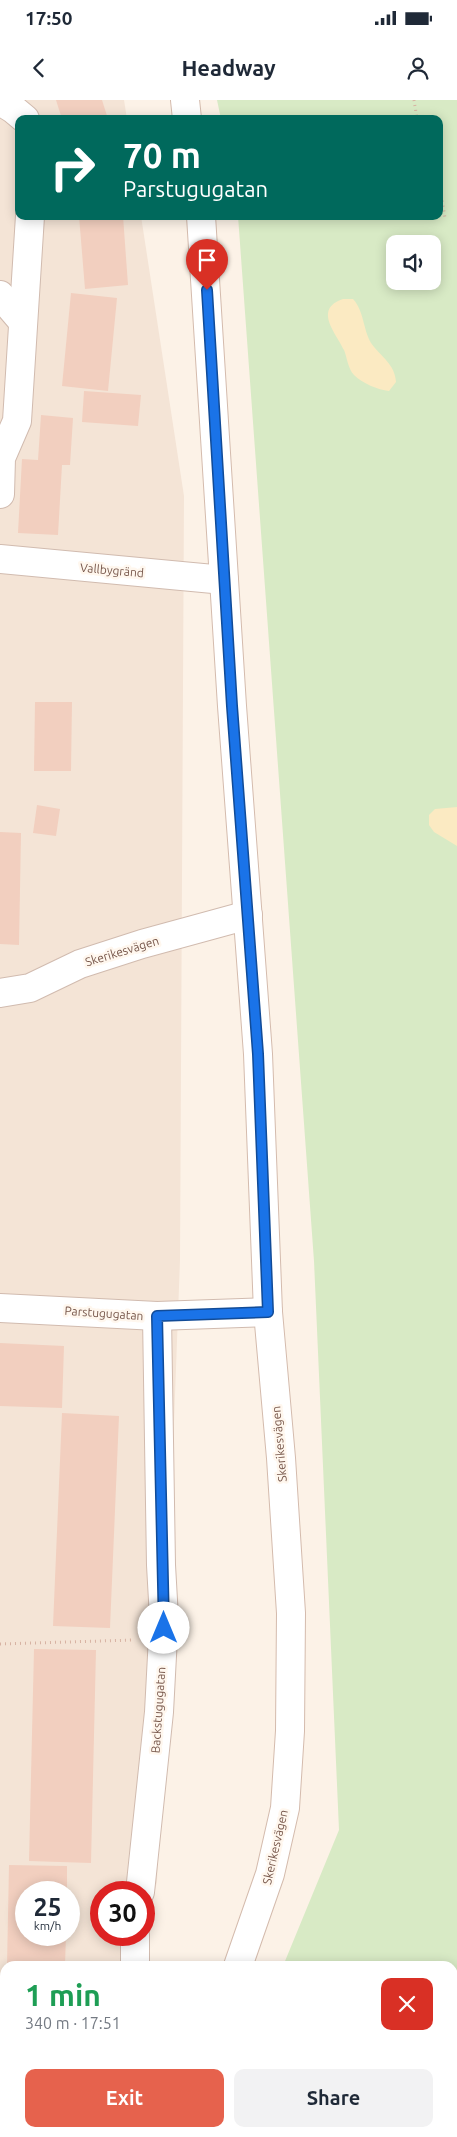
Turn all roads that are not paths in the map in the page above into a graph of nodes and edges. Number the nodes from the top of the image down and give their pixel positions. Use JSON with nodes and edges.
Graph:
{"nodes":[{"id":1,"x":185,"y":100,"type":"edge"},
{"id":2,"x":0,"y":101,"type":"edge"},
{"id":3,"x":20,"y":115,"type":"edge"},
{"id":4,"x":187,"y":115,"type":"edge"},
{"id":5,"x":30,"y":220,"type":"edge"},
{"id":6,"x":201,"y":220,"type":"edge"},
{"id":7,"x":0,"y":295,"type":"edge"},
{"id":8,"x":23,"y":322,"type":"junction"},
{"id":9,"x":0,"y":494,"type":"edge"},
{"id":10,"x":0,"y":559,"type":"edge"},
{"id":11,"x":224,"y":580,"type":"junction"},
{"id":12,"x":248,"y":915,"type":"junction"},
{"id":13,"x":0,"y":993,"type":"edge"},
{"id":14,"x":0,"y":1308,"type":"edge"},
{"id":15,"x":268,"y":1312,"type":"junction"},
{"id":16,"x":157,"y":1316,"type":"junction"},
{"id":17,"x":141,"y":1881,"type":"edge"},
{"id":18,"x":135,"y":1946,"type":"edge"},
{"id":19,"x":135,"y":1961,"type":"edge"},
{"id":20,"x":240,"y":1961,"type":"edge"}],
"edges":[{"from":1,"to":4,"type":"street"},
{"from":2,"to":3,"type":"street"},
{"from":5,"to":8,"type":"street"},
{"from":6,"to":11,"type":"street","name":"Skerikesvägen"},
{"from":7,"to":8,"type":"street"},
{"from":8,"to":9,"type":"street"},
{"from":10,"to":11,"type":"street","name":"Vallbygränd"},
{"from":11,"to":12,"type":"street","name":"Skerikesvägen"},
{"from":12,"to":13,"type":"street","name":"Skerikesvägen"},
{"from":12,"to":15,"type":"street","name":"Skerikesvägen"},
{"from":14,"to":16,"type":"street","name":"Parstugugatan"},
{"from":15,"to":16,"type":"street","name":"Parstugugatan"},
{"from":15,"to":20,"type":"street","name":"Skerikesvägen"},
{"from":16,"to":17,"type":"street","name":"Backstugugatan"},
{"from":18,"to":19,"type":"street"}]}
